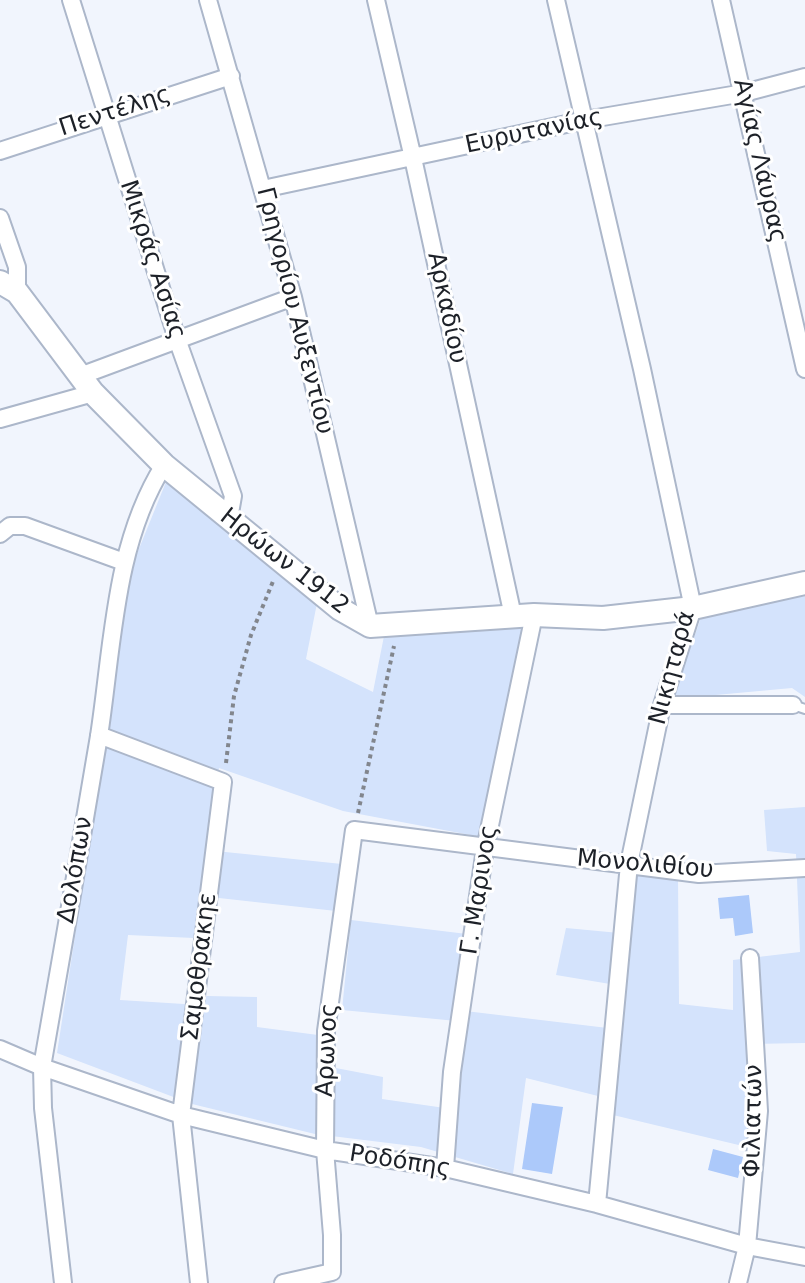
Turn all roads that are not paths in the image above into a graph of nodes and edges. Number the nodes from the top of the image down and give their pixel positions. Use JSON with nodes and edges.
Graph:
{"nodes":[{"id":1,"x":71,"y":0,"type":"edge"},
{"id":2,"x":208,"y":0,"type":"edge"},
{"id":3,"x":376,"y":0,"type":"edge"},
{"id":4,"x":556,"y":0,"type":"edge"},
{"id":5,"x":721,"y":0,"type":"edge"},
{"id":6,"x":231,"y":76,"type":"junction"},
{"id":7,"x":805,"y":77,"type":"edge"},
{"id":8,"x":744,"y":93,"type":"junction"},
{"id":9,"x":106,"y":114,"type":"junction"},
{"id":10,"x":585,"y":120,"type":"junction"},
{"id":11,"x":0,"y":151,"type":"edge"},
{"id":12,"x":413,"y":158,"type":"junction"},
{"id":13,"x":263,"y":189,"type":"junction"},
{"id":14,"x":0,"y":218,"type":"edge"},
{"id":15,"x":8,"y":287,"type":"edge"},
{"id":16,"x":293,"y":297,"type":"junction"},
{"id":17,"x":177,"y":339,"type":"junction"},
{"id":18,"x":805,"y":369,"type":"edge"},
{"id":19,"x":87,"y":385,"type":"junction"},
{"id":20,"x":0,"y":419,"type":"edge"},
{"id":21,"x":164,"y":465,"type":"junction"},
{"id":22,"x":229,"y":519,"type":"junction"},
{"id":23,"x":0,"y":534,"type":"edge"},
{"id":24,"x":124,"y":562,"type":"junction"},
{"id":25,"x":805,"y":583,"type":"edge"},
{"id":26,"x":693,"y":608,"type":"junction"},
{"id":27,"x":523,"y":616,"type":"junction"},
{"id":28,"x":370,"y":626,"type":"junction"},
{"id":29,"x":662,"y":705,"type":"junction"},
{"id":30,"x":799,"y":707,"type":"edge"},
{"id":31,"x":99,"y":735,"type":"junction"},
{"id":32,"x":354,"y":830,"type":"joint"},
{"id":33,"x":485,"y":849,"type":"junction"},
{"id":34,"x":629,"y":864,"type":"junction"},
{"id":35,"x":805,"y":868,"type":"edge"},
{"id":36,"x":750,"y":958,"type":"dead end"},
{"id":37,"x":0,"y":1049,"type":"edge"},
{"id":38,"x":42,"y":1067,"type":"junction"},
{"id":39,"x":181,"y":1115,"type":"junction"},
{"id":40,"x":325,"y":1150,"type":"junction"},
{"id":41,"x":445,"y":1168,"type":"junction"},
{"id":42,"x":597,"y":1204,"type":"junction"},
{"id":43,"x":747,"y":1246,"type":"junction"},
{"id":44,"x":805,"y":1257,"type":"edge"},
{"id":45,"x":329,"y":1277,"type":"edge"},
{"id":46,"x":63,"y":1283,"type":"edge"},
{"id":47,"x":199,"y":1283,"type":"edge"},
{"id":48,"x":283,"y":1283,"type":"edge"},
{"id":49,"x":738,"y":1283,"type":"edge"}],
"edges":[{"from":1,"to":9,"type":"street","name":"Μικράς Ασίας"},
{"from":2,"to":6,"type":"street","name":"Γρηγορίου Αυξεντίου"},
{"from":3,"to":12,"type":"street","name":"Αρκαδίου"},
{"from":4,"to":10,"type":"street","name":"Νικηταρά"},
{"from":5,"to":8,"type":"street","name":"Αγίας Λάυρας"},
{"from":6,"to":9,"type":"street","name":"Πεντέλης"},
{"from":6,"to":13,"type":"street","name":"Γρηγορίου Αυξεντίου"},
{"from":7,"to":8,"type":"street","name":"Ευρυτανίας"},
{"from":8,"to":10,"type":"street","name":"Ευρυτανίας"},
{"from":8,"to":18,"type":"street","name":"Αγίας Λάυρας"},
{"from":9,"to":11,"type":"street","name":"Πεντέλης"},
{"from":9,"to":17,"type":"street","name":"Μικράς Ασίας"},
{"from":10,"to":12,"type":"street","name":"Ευρυτανίας"},
{"from":10,"to":26,"type":"street","name":"Νικηταρά"},
{"from":12,"to":13,"type":"street","name":"Ευρυτανίας"},
{"from":12,"to":27,"type":"street","name":"Αρκαδίου"},
{"from":13,"to":16,"type":"street","name":"Γρηγορίου Αυξεντίου"},
{"from":14,"to":15,"type":"street"},
{"from":15,"to":19,"type":"street","name":"Ηρώων 1912"},
{"from":16,"to":17,"type":"street"},
{"from":16,"to":28,"type":"street","name":"Γρηγορίου Αυξεντίου"},
{"from":17,"to":19,"type":"street"},
{"from":17,"to":22,"type":"street","name":"Μικράς Ασίας"},
{"from":19,"to":20,"type":"street"},
{"from":19,"to":21,"type":"street","name":"Ηρώων 1912"},
{"from":21,"to":22,"type":"street","name":"Ηρώων 1912"},
{"from":21,"to":24,"type":"street","name":"Δολόπων"},
{"from":22,"to":28,"type":"street","name":"Ηρώων 1912"},
{"from":23,"to":24,"type":"street"},
{"from":24,"to":31,"type":"street","name":"Δολόπων"},
{"from":25,"to":26,"type":"street","name":"Ηρώων 1912"},
{"from":26,"to":27,"type":"street","name":"Ηρώων 1912"},
{"from":26,"to":29,"type":"street","name":"Νικηταρά"},
{"from":27,"to":28,"type":"street","name":"Ηρώων 1912"},
{"from":27,"to":33,"type":"street","name":"Γ. Μαρινος"},
{"from":29,"to":30,"type":"street"},
{"from":29,"to":34,"type":"street","name":"Νικηταρά"},
{"from":31,"to":38,"type":"street","name":"Δολόπων"},
{"from":31,"to":39,"type":"street","name":"Σαμοθρακηε"},
{"from":32,"to":33,"type":"street","name":"Μονολιθίου"},
{"from":32,"to":40,"type":"street","name":"Αρωνος"},
{"from":33,"to":34,"type":"street","name":"Μονολιθίου"},
{"from":33,"to":41,"type":"street","name":"Γ. Μαρινος"},
{"from":34,"to":35,"type":"street","name":"Μονολιθίου"},
{"from":34,"to":42,"type":"street","name":"Νικηταρά"},
{"from":36,"to":43,"type":"street","name":"Φιλιατών"},
{"from":37,"to":38,"type":"street","name":"Ροδόπης"},
{"from":38,"to":39,"type":"street","name":"Ροδόπης"},
{"from":38,"to":46,"type":"street","name":"Δολόπων"},
{"from":39,"to":40,"type":"street","name":"Ροδόπης"},
{"from":39,"to":47,"type":"street","name":"Σαμοθρακηε"},
{"from":40,"to":41,"type":"street","name":"Ροδόπης"},
{"from":40,"to":45,"type":"street","name":"Αρωνος"},
{"from":41,"to":42,"type":"street","name":"Ροδόπης"},
{"from":42,"to":43,"type":"street","name":"Ροδόπης"},
{"from":43,"to":44,"type":"street","name":"Ροδόπης"},
{"from":43,"to":49,"type":"street","name":"Φιλιατών"},
{"from":45,"to":48,"type":"street"}]}
